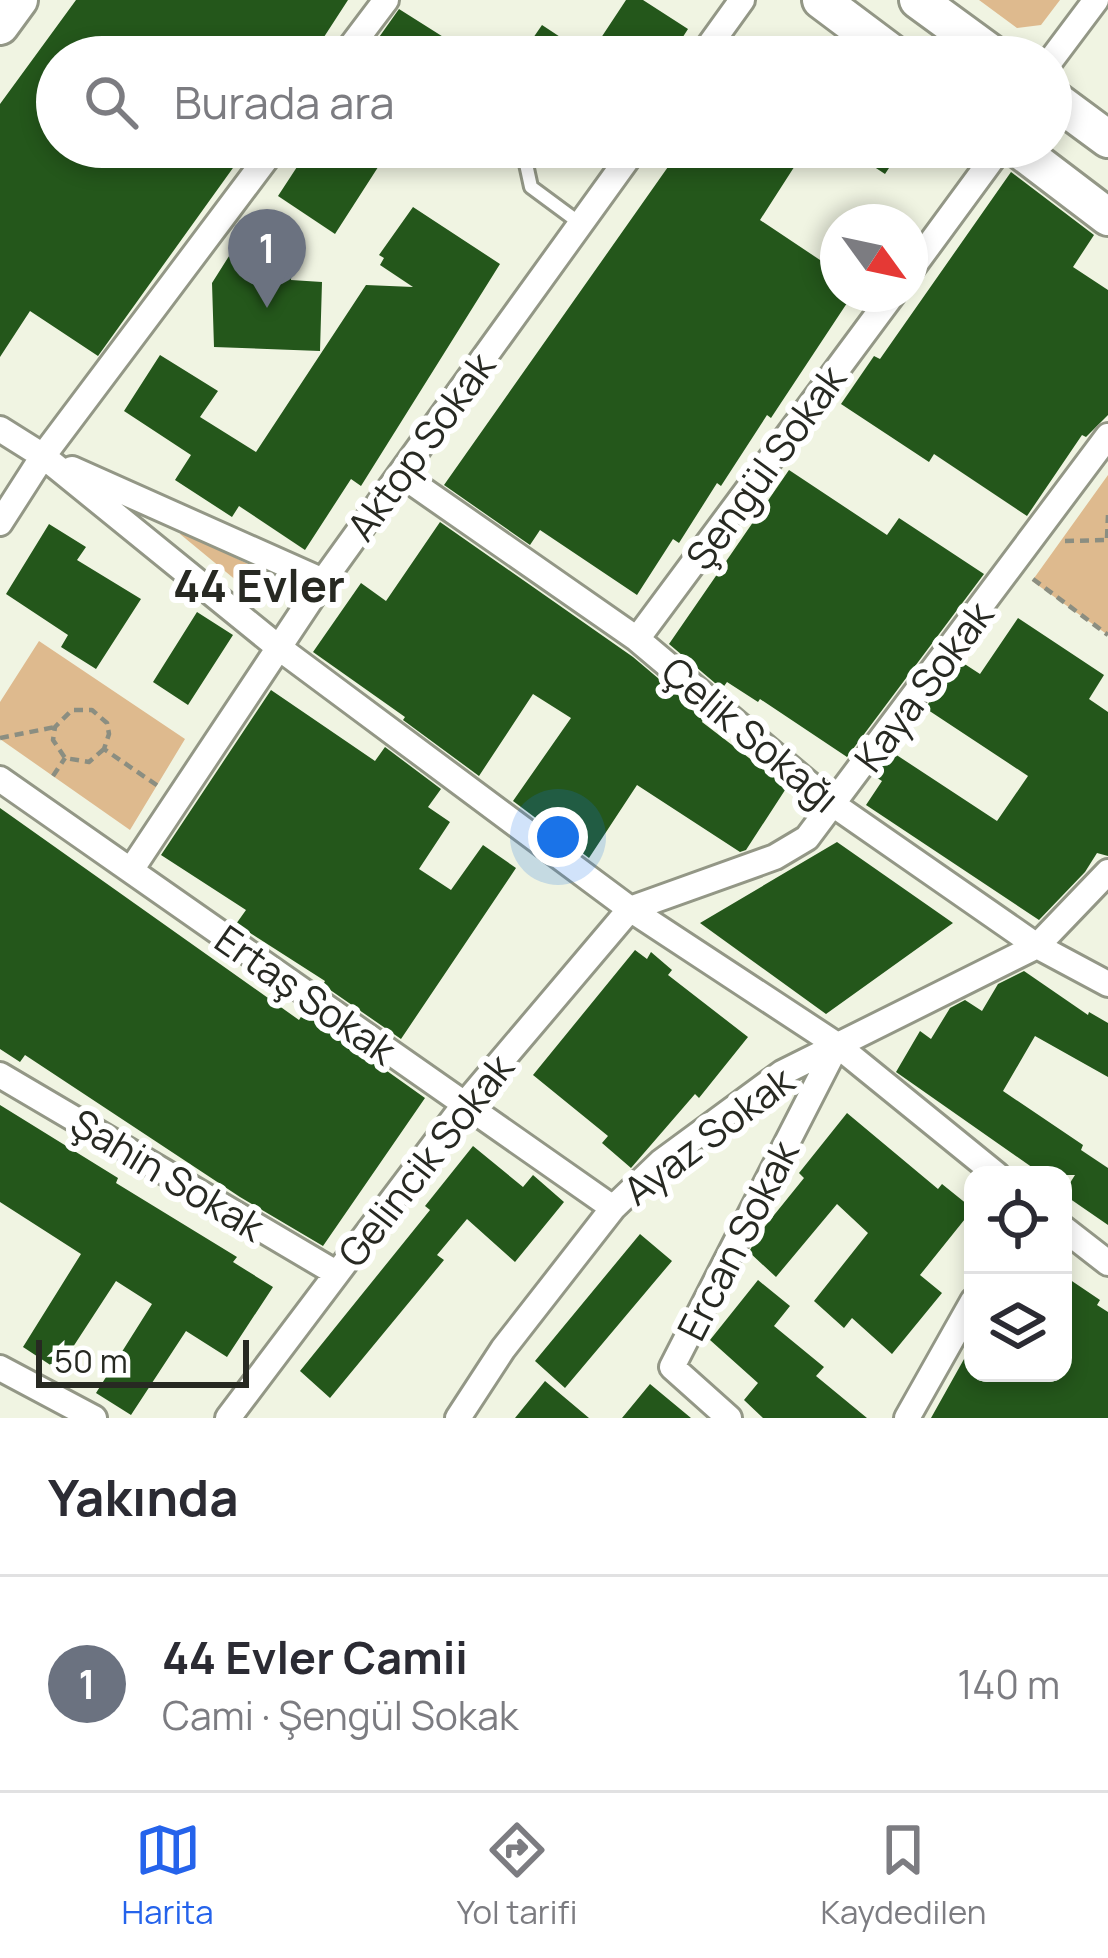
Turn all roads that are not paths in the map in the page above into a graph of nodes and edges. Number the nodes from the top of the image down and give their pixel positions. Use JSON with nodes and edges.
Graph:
{"nodes":[{"id":1,"x":19,"y":0,"type":"edge"},
{"id":2,"x":386,"y":0,"type":"edge"},
{"id":3,"x":742,"y":0,"type":"edge"},
{"id":4,"x":821,"y":0,"type":"edge"},
{"id":5,"x":918,"y":0,"type":"edge"},
{"id":6,"x":1096,"y":0,"type":"edge"},
{"id":7,"x":0,"y":26,"type":"edge"},
{"id":8,"x":359,"y":36,"type":"edge"},
{"id":9,"x":716,"y":36,"type":"edge"},
{"id":10,"x":869,"y":36,"type":"edge"},
{"id":11,"x":967,"y":36,"type":"edge"},
{"id":12,"x":1069,"y":36,"type":"edge"},
{"id":13,"x":1072,"y":113,"type":"edge"},
{"id":14,"x":1108,"y":139,"type":"edge"},
{"id":15,"x":259,"y":168,"type":"edge"},
{"id":16,"x":527,"y":168,"type":"edge"},
{"id":17,"x":621,"y":168,"type":"edge"},
{"id":18,"x":986,"y":168,"type":"edge"},
{"id":19,"x":1044,"y":168,"type":"edge"},
{"id":20,"x":1108,"y":217,"type":"edge"},
{"id":21,"x":580,"y":224,"type":"junction"},
{"id":22,"x":928,"y":246,"type":"edge"},
{"id":23,"x":880,"y":312,"type":"edge"},
{"id":24,"x":0,"y":429,"type":"edge"},
{"id":25,"x":1108,"y":436,"type":"edge"},
{"id":26,"x":43,"y":456,"type":"junction"},
{"id":27,"x":400,"y":474,"type":"junction"},
{"id":28,"x":0,"y":523,"type":"edge"},
{"id":29,"x":323,"y":581,"type":"junction"},
{"id":30,"x":638,"y":640,"type":"junction"},
{"id":31,"x":278,"y":646,"type":"junction"},
{"id":32,"x":0,"y":779,"type":"edge"},
{"id":33,"x":834,"y":805,"type":"junction"},
{"id":34,"x":131,"y":870,"type":"junction"},
{"id":35,"x":1108,"y":872,"type":"edge"},
{"id":36,"x":630,"y":909,"type":"junction"},
{"id":37,"x":1037,"y":946,"type":"junction"},
{"id":38,"x":1108,"y":984,"type":"edge"},
{"id":39,"x":837,"y":1046,"type":"junction"},
{"id":40,"x":0,"y":1075,"type":"edge"},
{"id":41,"x":464,"y":1105,"type":"junction"},
{"id":42,"x":986,"y":1166,"type":"edge"},
{"id":43,"x":613,"y":1208,"type":"junction"},
{"id":44,"x":1072,"y":1235,"type":"edge"},
{"id":45,"x":1108,"y":1263,"type":"edge"},
{"id":46,"x":336,"y":1274,"type":"junction"},
{"id":47,"x":964,"y":1317,"type":"edge"},
{"id":48,"x":0,"y":1368,"type":"edge"},
{"id":49,"x":94,"y":1418,"type":"edge"},
{"id":50,"x":228,"y":1418,"type":"edge"},
{"id":51,"x":458,"y":1418,"type":"edge"},
{"id":52,"x":729,"y":1418,"type":"edge"},
{"id":53,"x":907,"y":1418,"type":"edge"}],
"edges":[{"from":1,"to":7,"type":"main road"},
{"from":2,"to":8,"type":"street"},
{"from":3,"to":9,"type":"street"},
{"from":4,"to":10,"type":"main road"},
{"from":5,"to":11,"type":"main road"},
{"from":6,"to":12,"type":"street"},
{"from":13,"to":14,"type":"main road"},
{"from":15,"to":26,"type":"street"},
{"from":16,"to":21,"type":"lane"},
{"from":17,"to":21,"type":"street","name":"Aktop Sokak"},
{"from":18,"to":22,"type":"street"},
{"from":19,"to":20,"type":"main road"},
{"from":21,"to":27,"type":"street","name":"Aktop Sokak"},
{"from":23,"to":30,"type":"street","name":"Şengül Sokak"},
{"from":24,"to":26,"type":"street"},
{"from":25,"to":33,"type":"street","name":"Kaya Sokak"},
{"from":26,"to":28,"type":"street"},
{"from":26,"to":29,"type":"street"},
{"from":26,"to":31,"type":"street"},
{"from":27,"to":29,"type":"street","name":"Aktop Sokak"},
{"from":27,"to":30,"type":"street","name":"Çelik Sokağı"},
{"from":29,"to":31,"type":"street","name":"Aktop Sokak"},
{"from":30,"to":33,"type":"street","name":"Çelik Sokağı"},
{"from":31,"to":34,"type":"street","name":"Aktop Sokak"},
{"from":31,"to":36,"type":"street"},
{"from":32,"to":34,"type":"street","name":"Ertaş Sokak"},
{"from":33,"to":36,"type":"street","name":"Kaya Sokak"},
{"from":33,"to":37,"type":"street","name":"Çelik Sokağı"},
{"from":34,"to":41,"type":"street","name":"Ertaş Sokak"},
{"from":35,"to":37,"type":"street","name":"Ayaz Sokak"},
{"from":36,"to":39,"type":"street"},
{"from":36,"to":41,"type":"street","name":"Gelincik Sokak"},
{"from":37,"to":38,"type":"street","name":"Çelik Sokağı"},
{"from":37,"to":39,"type":"street","name":"Ayaz Sokak"},
{"from":39,"to":42,"type":"street"},
{"from":39,"to":43,"type":"street","name":"Ayaz Sokak"},
{"from":39,"to":52,"type":"street","name":"Ercan Sokak"},
{"from":40,"to":46,"type":"street","name":"Şahin Sokak"},
{"from":41,"to":43,"type":"street","name":"Ertaş Sokak"},
{"from":41,"to":46,"type":"street","name":"Gelincik Sokak"},
{"from":43,"to":51,"type":"street","name":"Ayaz Sokak"},
{"from":44,"to":45,"type":"street"},
{"from":46,"to":50,"type":"street","name":"Gelincik Sokak"},
{"from":47,"to":53,"type":"street"},
{"from":48,"to":49,"type":"street"}]}
